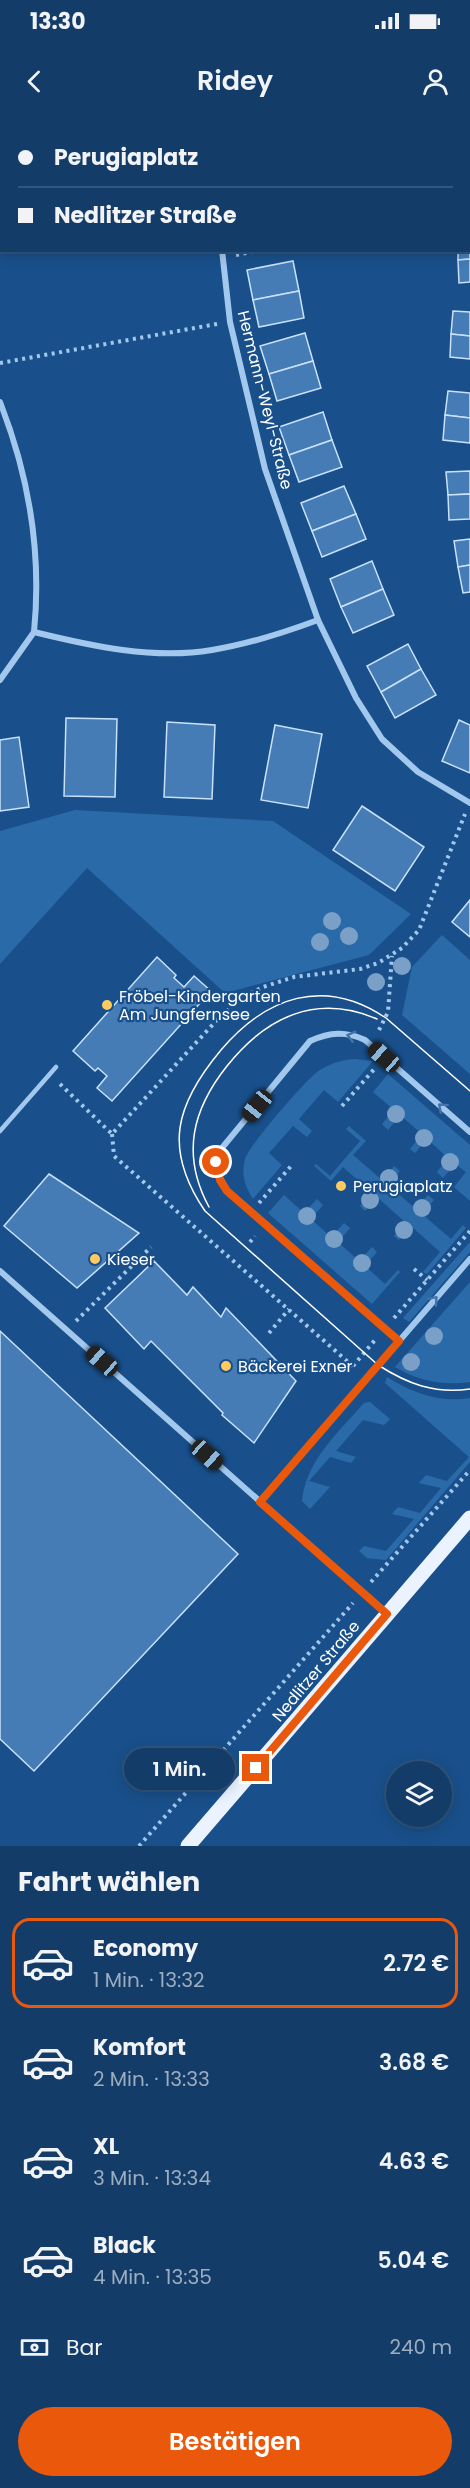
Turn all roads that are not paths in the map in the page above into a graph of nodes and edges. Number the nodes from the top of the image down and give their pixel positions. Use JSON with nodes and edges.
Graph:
{"nodes":[{"id":1,"x":222,"y":254,"type":"edge"},
{"id":2,"x":0,"y":402,"type":"edge"},
{"id":3,"x":318,"y":620,"type":"junction"},
{"id":4,"x":34,"y":632,"type":"junction"},
{"id":5,"x":0,"y":680,"type":"edge"},
{"id":6,"x":470,"y":803,"type":"edge"},
{"id":7,"x":56,"y":1067,"type":"dead end"},
{"id":8,"x":0,"y":1131,"type":"edge"},
{"id":9,"x":470,"y":1132,"type":"edge"},
{"id":10,"x":470,"y":1259,"type":"edge"},
{"id":11,"x":0,"y":1271,"type":"edge"},
{"id":12,"x":399,"y":1341,"type":"junction"},
{"id":13,"x":260,"y":1502,"type":"junction"},
{"id":14,"x":470,"y":1518,"type":"edge"},
{"id":15,"x":387,"y":1614,"type":"junction"},
{"id":16,"x":188,"y":1846,"type":"edge"}],
"edges":[{"from":1,"to":3,"type":"street","name":"Hermann-Weyl-Straße"},
{"from":2,"to":4,"type":"street"},
{"from":3,"to":4,"type":"street"},
{"from":3,"to":6,"type":"street","name":"Hermann-Weyl-Straße"},
{"from":4,"to":5,"type":"street"},
{"from":7,"to":8,"type":"lane"},
{"from":9,"to":12,"type":"street","one_way":true},
{"from":12,"to":10,"type":"street","one_way":true},
{"from":11,"to":13,"type":"street"},
{"from":12,"to":13,"type":"street"},
{"from":13,"to":15,"type":"street"},
{"from":14,"to":15,"type":"main road","name":"Nedlitzer Straße"},
{"from":15,"to":16,"type":"main road","name":"Nedlitzer Straße"}]}
